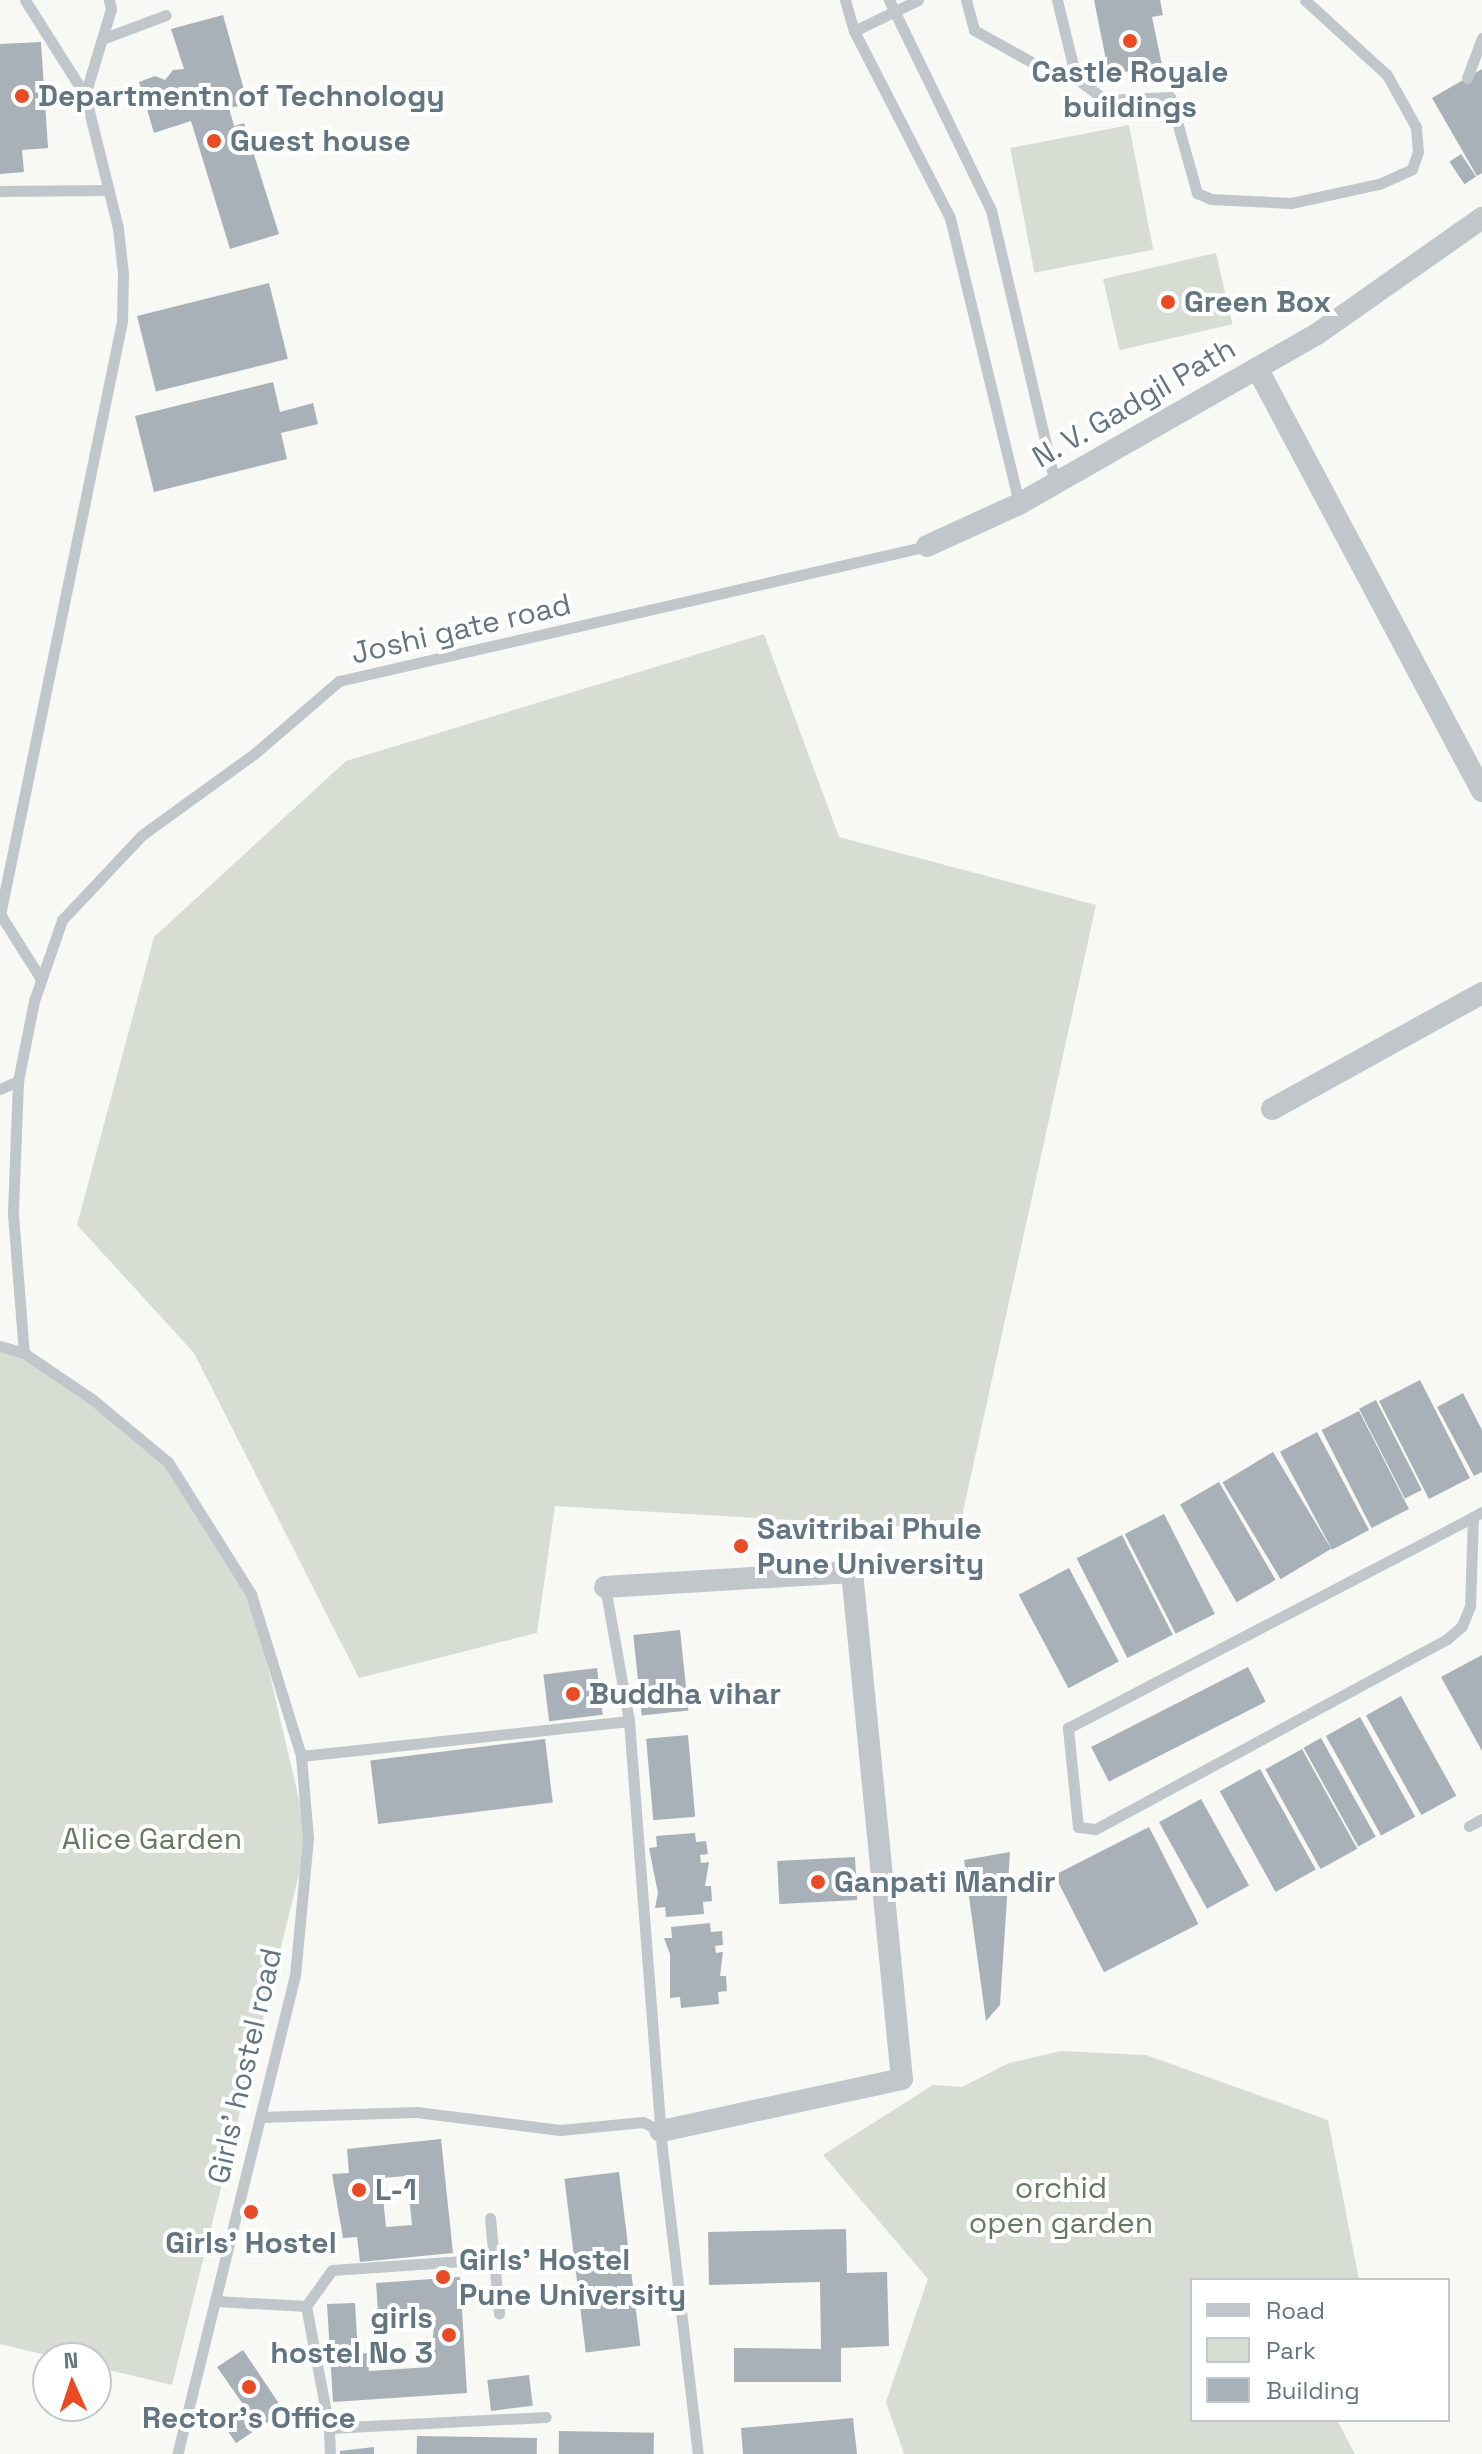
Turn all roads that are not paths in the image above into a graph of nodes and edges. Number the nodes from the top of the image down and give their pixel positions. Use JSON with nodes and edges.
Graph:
{"nodes":[{"id":1,"x":25,"y":0,"type":"edge"},
{"id":2,"x":109,"y":0,"type":"edge"},
{"id":3,"x":845,"y":0,"type":"edge"},
{"id":4,"x":918,"y":0,"type":"edge"},
{"id":5,"x":966,"y":0,"type":"edge"},
{"id":6,"x":1057,"y":0,"type":"edge"},
{"id":7,"x":1305,"y":0,"type":"edge"},
{"id":8,"x":891,"y":6,"type":"edge"},
{"id":9,"x":166,"y":15,"type":"dead end"},
{"id":10,"x":854,"y":31,"type":"junction"},
{"id":11,"x":1482,"y":38,"type":"edge"},
{"id":12,"x":102,"y":39,"type":"junction"},
{"id":13,"x":1076,"y":78,"type":"junction"},
{"id":14,"x":1467,"y":78,"type":"dead end"},
{"id":15,"x":85,"y":95,"type":"junction"},
{"id":16,"x":109,"y":190,"type":"junction"},
{"id":17,"x":0,"y":191,"type":"edge"},
{"id":18,"x":1482,"y":218,"type":"edge"},
{"id":19,"x":1257,"y":368,"type":"junction"},
{"id":20,"x":1055,"y":483,"type":"junction"},
{"id":21,"x":1019,"y":504,"type":"junction"},
{"id":22,"x":927,"y":546,"type":"joint"},
{"id":23,"x":1482,"y":791,"type":"edge"},
{"id":24,"x":0,"y":915,"type":"edge"},
{"id":25,"x":41,"y":979,"type":"junction"},
{"id":26,"x":1482,"y":993,"type":"edge"},
{"id":27,"x":18,"y":1081,"type":"junction"},
{"id":28,"x":0,"y":1089,"type":"edge"},
{"id":29,"x":1272,"y":1109,"type":"dead end"},
{"id":30,"x":0,"y":1346,"type":"edge"},
{"id":31,"x":24,"y":1353,"type":"junction"},
{"id":32,"x":1478,"y":1514,"type":"edge"},
{"id":33,"x":605,"y":1587,"type":"joint"},
{"id":34,"x":629,"y":1721,"type":"junction"},
{"id":35,"x":301,"y":1756,"type":"junction"},
{"id":36,"x":1482,"y":1819,"type":"edge"},
{"id":37,"x":1469,"y":1826,"type":"dead end"},
{"id":38,"x":260,"y":2117,"type":"junction"},
{"id":39,"x":661,"y":2131,"type":"junction"},
{"id":40,"x":490,"y":2218,"type":"dead end"},
{"id":41,"x":493,"y":2259,"type":"junction"},
{"id":42,"x":215,"y":2301,"type":"junction"},
{"id":43,"x":306,"y":2306,"type":"junction"},
{"id":44,"x":499,"y":2314,"type":"dead end"},
{"id":45,"x":546,"y":2417,"type":"dead end"},
{"id":46,"x":329,"y":2428,"type":"junction"},
{"id":47,"x":177,"y":2454,"type":"edge"},
{"id":48,"x":330,"y":2454,"type":"edge"},
{"id":49,"x":698,"y":2454,"type":"edge"}],
"edges":[{"from":1,"to":15,"type":"lane"},
{"from":2,"to":12,"type":"lane"},
{"from":3,"to":10,"type":"lane"},
{"from":4,"to":8,"type":"lane"},
{"from":5,"to":13,"type":"lane"},
{"from":6,"to":13,"type":"lane"},
{"from":7,"to":13,"type":"lane"},
{"from":8,"to":10,"type":"lane"},
{"from":8,"to":20,"type":"lane"},
{"from":9,"to":12,"type":"lane"},
{"from":10,"to":21,"type":"lane"},
{"from":11,"to":14,"type":"lane"},
{"from":12,"to":15,"type":"lane"},
{"from":15,"to":16,"type":"lane"},
{"from":16,"to":17,"type":"lane"},
{"from":16,"to":24,"type":"lane"},
{"from":18,"to":19,"type":"street","name":"N. V. Gadgil Path"},
{"from":19,"to":20,"type":"street","name":"N. V. Gadgil Path"},
{"from":19,"to":23,"type":"street"},
{"from":20,"to":21,"type":"street","name":"N. V. Gadgil Path"},
{"from":21,"to":22,"type":"street","name":"N. V. Gadgil Path"},
{"from":22,"to":25,"type":"lane","name":"Joshi gate road"},
{"from":24,"to":25,"type":"lane"},
{"from":25,"to":27,"type":"lane","name":"Joshi gate road"},
{"from":26,"to":29,"type":"street"},
{"from":27,"to":28,"type":"lane"},
{"from":27,"to":31,"type":"lane","name":"Joshi gate road"},
{"from":30,"to":31,"type":"lane","name":"Girls' hostel road"},
{"from":31,"to":35,"type":"lane","name":"Girls' hostel road"},
{"from":32,"to":32,"type":"lane"},
{"from":33,"to":34,"type":"lane"},
{"from":33,"to":39,"type":"street"},
{"from":34,"to":35,"type":"lane"},
{"from":34,"to":39,"type":"lane"},
{"from":35,"to":38,"type":"lane","name":"Girls' hostel road"},
{"from":36,"to":37,"type":"lane"},
{"from":38,"to":39,"type":"lane"},
{"from":38,"to":42,"type":"lane","name":"Girls' hostel road"},
{"from":39,"to":49,"type":"lane"},
{"from":40,"to":41,"type":"lane"},
{"from":41,"to":43,"type":"lane"},
{"from":41,"to":44,"type":"lane"},
{"from":42,"to":43,"type":"lane"},
{"from":42,"to":47,"type":"lane","name":"Girls' hostel road"},
{"from":43,"to":46,"type":"lane"},
{"from":45,"to":46,"type":"lane"},
{"from":46,"to":48,"type":"lane"}]}
